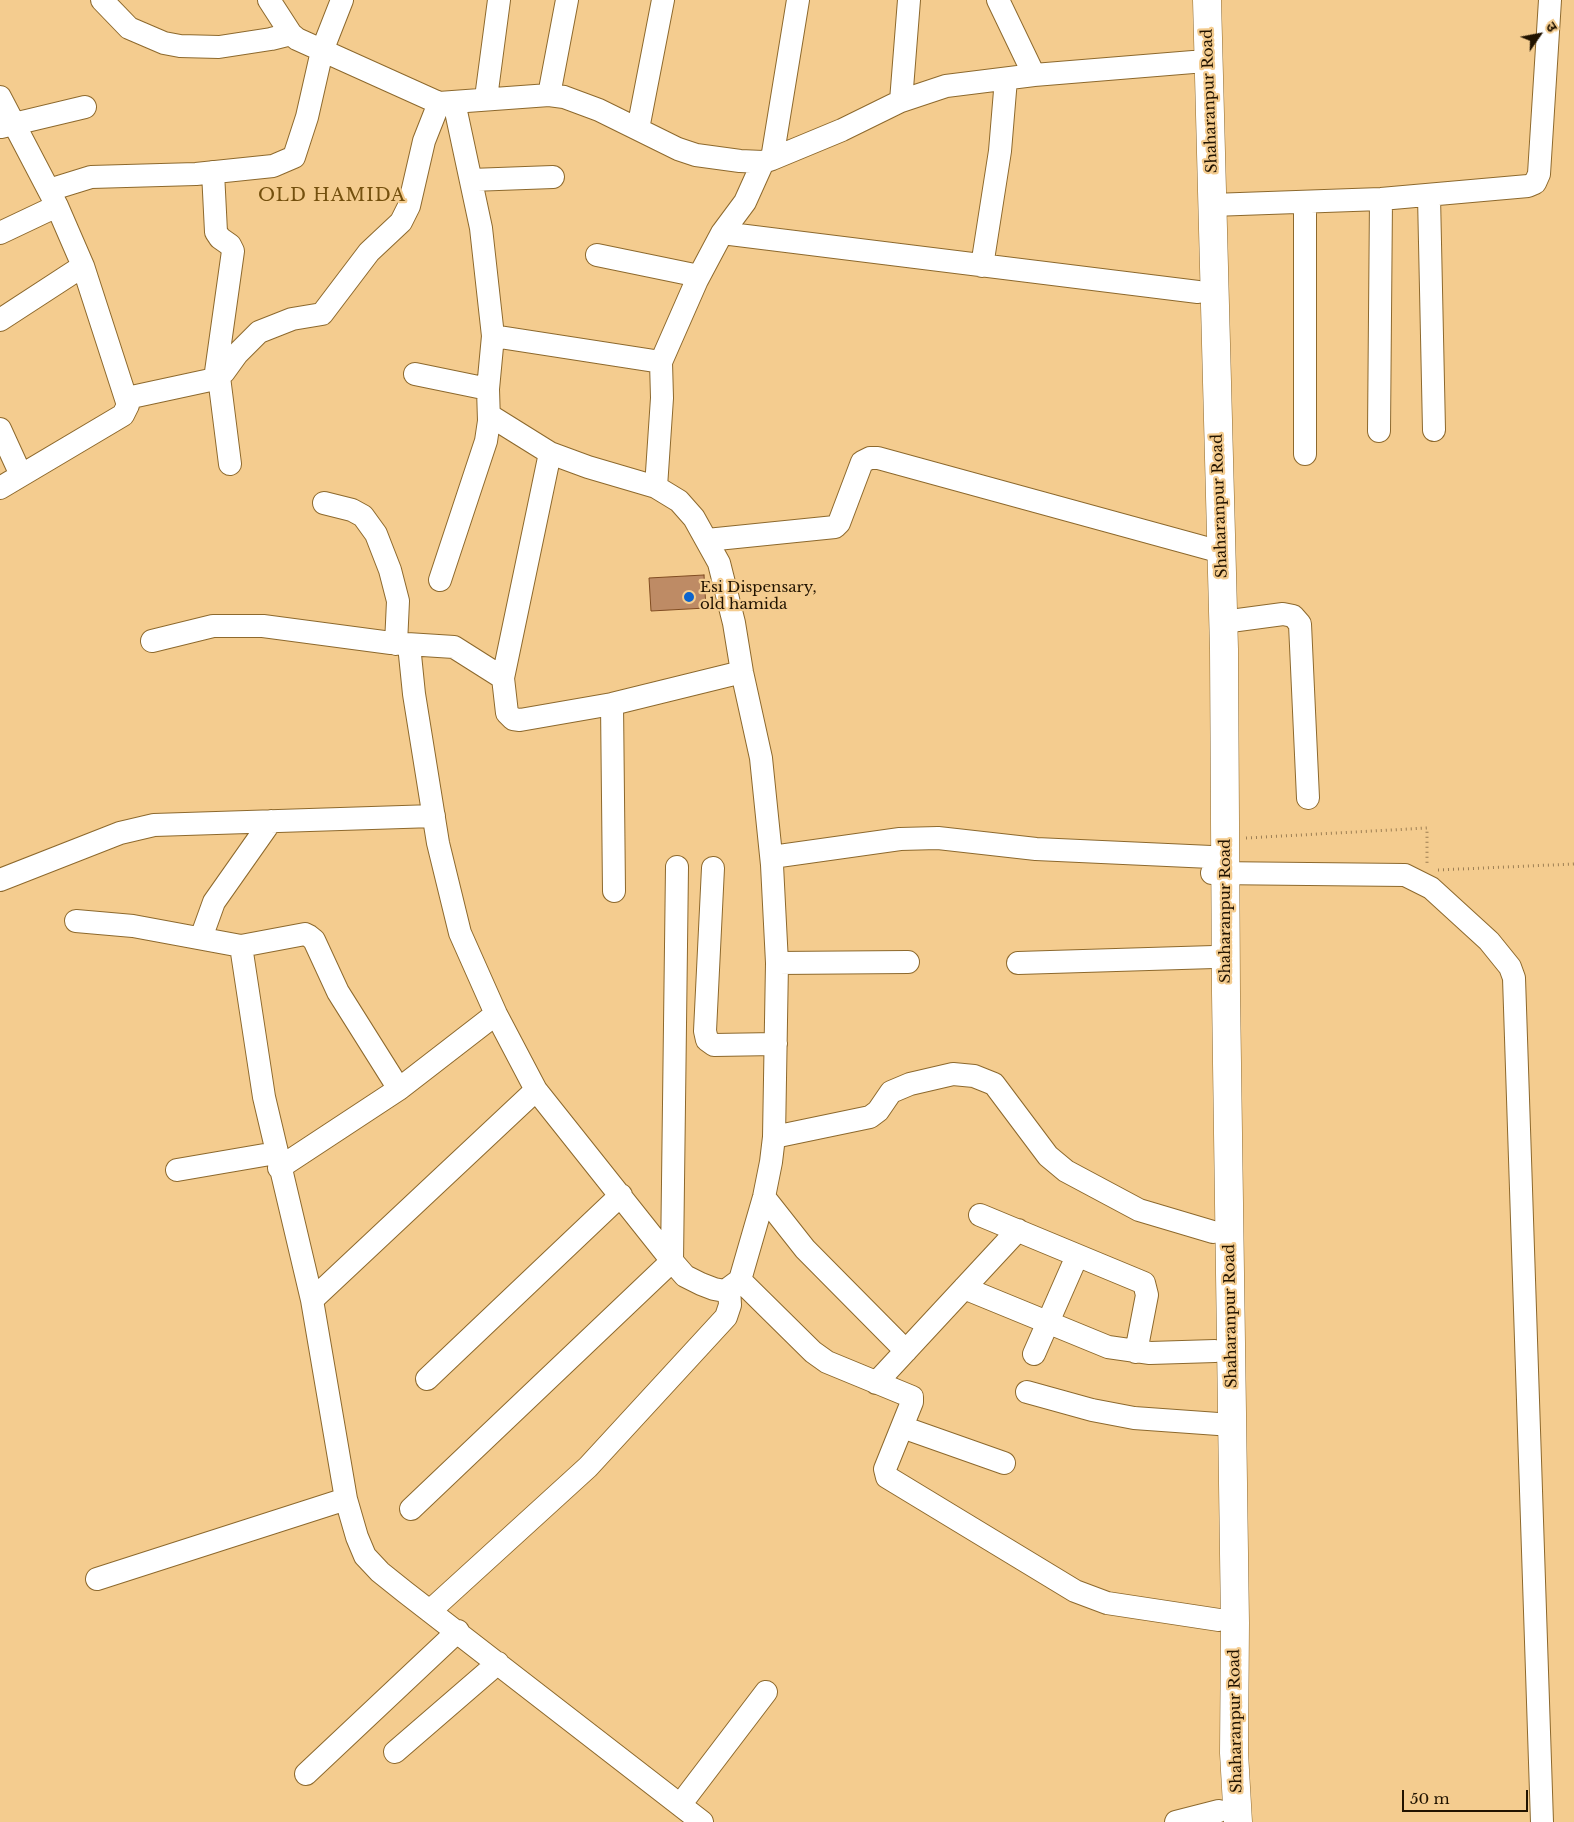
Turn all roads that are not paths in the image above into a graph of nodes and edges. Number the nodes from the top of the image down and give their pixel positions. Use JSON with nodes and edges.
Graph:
{"nodes":[{"id":1,"x":102,"y":0,"type":"edge"},
{"id":2,"x":269,"y":0,"type":"edge"},
{"id":3,"x":342,"y":0,"type":"edge"},
{"id":4,"x":499,"y":0,"type":"edge"},
{"id":5,"x":568,"y":0,"type":"edge"},
{"id":6,"x":663,"y":0,"type":"edge"},
{"id":7,"x":798,"y":0,"type":"edge"},
{"id":8,"x":909,"y":0,"type":"edge"},
{"id":9,"x":998,"y":0,"type":"edge"},
{"id":10,"x":1192,"y":0,"type":"edge"},
{"id":11,"x":1207,"y":0,"type":"edge"},
{"id":12,"x":1550,"y":0,"type":"edge"},
{"id":13,"x":291,"y":34,"type":"junction"},
{"id":14,"x":322,"y":51,"type":"junction"},
{"id":15,"x":1201,"y":62,"type":"junction"},
{"id":16,"x":1034,"y":75,"type":"junction"},
{"id":17,"x":1006,"y":79,"type":"junction"},
{"id":18,"x":549,"y":95,"type":"junction"},
{"id":19,"x":0,"y":97,"type":"edge"},
{"id":20,"x":486,"y":98,"type":"junction"},
{"id":21,"x":901,"y":101,"type":"junction"},
{"id":22,"x":447,"y":103,"type":"junction"},
{"id":23,"x":85,"y":108,"type":"dead end"},
{"id":24,"x":7,"y":125,"type":"edge"},
{"id":25,"x":638,"y":129,"type":"junction"},
{"id":26,"x":768,"y":161,"type":"junction"},
{"id":27,"x":213,"y":172,"type":"junction"},
{"id":28,"x":553,"y":176,"type":"dead end"},
{"id":29,"x":471,"y":180,"type":"junction"},
{"id":30,"x":1429,"y":196,"type":"junction"},
{"id":31,"x":53,"y":198,"type":"junction"},
{"id":32,"x":1381,"y":199,"type":"junction"},
{"id":33,"x":1305,"y":202,"type":"junction"},
{"id":34,"x":1212,"y":205,"type":"junction"},
{"id":35,"x":722,"y":233,"type":"junction"},
{"id":36,"x":0,"y":234,"type":"edge"},
{"id":37,"x":596,"y":255,"type":"dead end"},
{"id":38,"x":83,"y":266,"type":"junction"},
{"id":39,"x":982,"y":266,"type":"junction"},
{"id":40,"x":699,"y":276,"type":"junction"},
{"id":41,"x":1198,"y":292,"type":"junction"},
{"id":42,"x":0,"y":320,"type":"edge"},
{"id":43,"x":493,"y":336,"type":"junction"},
{"id":44,"x":661,"y":362,"type":"junction"},
{"id":45,"x":415,"y":374,"type":"dead end"},
{"id":46,"x":217,"y":378,"type":"junction"},
{"id":47,"x":488,"y":389,"type":"junction"},
{"id":48,"x":127,"y":398,"type":"junction"},
{"id":49,"x":489,"y":415,"type":"junction"},
{"id":50,"x":0,"y":429,"type":"edge"},
{"id":51,"x":1434,"y":430,"type":"dead end"},
{"id":52,"x":1379,"y":431,"type":"dead end"},
{"id":53,"x":550,"y":452,"type":"junction"},
{"id":54,"x":1305,"y":454,"type":"dead end"},
{"id":55,"x":230,"y":464,"type":"dead end"},
{"id":56,"x":21,"y":475,"type":"junction"},
{"id":57,"x":656,"y":487,"type":"junction"},
{"id":58,"x":0,"y":488,"type":"edge"},
{"id":59,"x":324,"y":504,"type":"dead end"},
{"id":60,"x":707,"y":540,"type":"junction"},
{"id":61,"x":1213,"y":550,"type":"junction"},
{"id":62,"x":440,"y":580,"type":"dead end"},
{"id":63,"x":1223,"y":622,"type":"junction"},
{"id":64,"x":152,"y":641,"type":"dead end"},
{"id":65,"x":403,"y":644,"type":"junction"},
{"id":66,"x":742,"y":672,"type":"junction"},
{"id":67,"x":503,"y":678,"type":"junction"},
{"id":68,"x":612,"y":704,"type":"junction"},
{"id":69,"x":1308,"y":798,"type":"dead end"},
{"id":70,"x":434,"y":816,"type":"junction"},
{"id":71,"x":271,"y":821,"type":"junction"},
{"id":72,"x":772,"y":857,"type":"junction"},
{"id":73,"x":677,"y":867,"type":"dead end"},
{"id":74,"x":713,"y":868,"type":"dead end"},
{"id":75,"x":1216,"y":868,"type":"junction"},
{"id":76,"x":0,"y":880,"type":"edge"},
{"id":77,"x":614,"y":891,"type":"dead end"},
{"id":78,"x":76,"y":921,"type":"dead end"},
{"id":79,"x":201,"y":938,"type":"junction"},
{"id":80,"x":242,"y":946,"type":"junction"},
{"id":81,"x":1214,"y":957,"type":"junction"},
{"id":82,"x":908,"y":962,"type":"dead end"},
{"id":83,"x":777,"y":963,"type":"junction"},
{"id":84,"x":1018,"y":963,"type":"dead end"},
{"id":85,"x":496,"y":1014,"type":"junction"},
{"id":86,"x":776,"y":1044,"type":"junction"},
{"id":87,"x":399,"y":1089,"type":"junction"},
{"id":88,"x":536,"y":1090,"type":"junction"},
{"id":89,"x":774,"y":1137,"type":"junction"},
{"id":90,"x":278,"y":1161,"type":"junction"},
{"id":91,"x":177,"y":1170,"type":"dead end"},
{"id":92,"x":621,"y":1195,"type":"junction"},
{"id":93,"x":764,"y":1197,"type":"junction"},
{"id":94,"x":980,"y":1215,"type":"dead end"},
{"id":95,"x":1018,"y":1230,"type":"junction"},
{"id":96,"x":1213,"y":1232,"type":"junction"},
{"id":97,"x":1076,"y":1256,"type":"junction"},
{"id":98,"x":672,"y":1261,"type":"junction"},
{"id":99,"x":735,"y":1284,"type":"junction"},
{"id":100,"x":964,"y":1288,"type":"junction"},
{"id":101,"x":312,"y":1300,"type":"junction"},
{"id":102,"x":1048,"y":1323,"type":"junction"},
{"id":103,"x":906,"y":1351,"type":"junction"},
{"id":104,"x":1215,"y":1351,"type":"junction"},
{"id":105,"x":1136,"y":1352,"type":"junction"},
{"id":106,"x":1034,"y":1354,"type":"dead end"},
{"id":107,"x":427,"y":1379,"type":"dead end"},
{"id":108,"x":876,"y":1383,"type":"junction"},
{"id":109,"x":1027,"y":1392,"type":"dead end"},
{"id":110,"x":1224,"y":1424,"type":"junction"},
{"id":111,"x":902,"y":1427,"type":"junction"},
{"id":112,"x":1004,"y":1464,"type":"dead end"},
{"id":113,"x":346,"y":1499,"type":"junction"},
{"id":114,"x":411,"y":1509,"type":"dead end"},
{"id":115,"x":97,"y":1579,"type":"dead end"},
{"id":116,"x":431,"y":1610,"type":"junction"},
{"id":117,"x":1219,"y":1620,"type":"junction"},
{"id":118,"x":458,"y":1631,"type":"junction"},
{"id":119,"x":498,"y":1663,"type":"junction"},
{"id":120,"x":766,"y":1692,"type":"dead end"},
{"id":121,"x":395,"y":1752,"type":"dead end"},
{"id":122,"x":306,"y":1774,"type":"dead end"},
{"id":123,"x":680,"y":1805,"type":"junction"},
{"id":124,"x":1225,"y":1818,"type":"edge"},
{"id":125,"x":702,"y":1822,"type":"edge"},
{"id":126,"x":1176,"y":1822,"type":"edge"},
{"id":127,"x":1542,"y":1822,"type":"edge"}],
"edges":[{"from":1,"to":13,"type":"street"},
{"from":2,"to":13,"type":"street"},
{"from":3,"to":14,"type":"street"},
{"from":4,"to":20,"type":"street"},
{"from":5,"to":18,"type":"street"},
{"from":6,"to":25,"type":"street"},
{"from":7,"to":26,"type":"street"},
{"from":8,"to":21,"type":"street"},
{"from":9,"to":16,"type":"street"},
{"from":10,"to":15,"type":"main road","name":"Shaharanpur Road"},
{"from":11,"to":15,"type":"main road","name":"Shaharanpur Road"},
{"from":12,"to":30,"type":"street"},
{"from":13,"to":14,"type":"street"},
{"from":14,"to":22,"type":"street"},
{"from":14,"to":27,"type":"street"},
{"from":15,"to":16,"type":"street"},
{"from":15,"to":34,"type":"main road","name":"Shaharanpur Road"},
{"from":15,"to":41,"type":"main road","name":"Shaharanpur Road"},
{"from":16,"to":17,"type":"street"},
{"from":17,"to":21,"type":"street"},
{"from":17,"to":39,"type":"street"},
{"from":18,"to":20,"type":"street"},
{"from":18,"to":25,"type":"street"},
{"from":19,"to":24,"type":"street"},
{"from":20,"to":22,"type":"street"},
{"from":21,"to":26,"type":"street"},
{"from":22,"to":29,"type":"street"},
{"from":22,"to":46,"type":"street"},
{"from":23,"to":24,"type":"street"},
{"from":24,"to":31,"type":"street"},
{"from":25,"to":26,"type":"street"},
{"from":26,"to":35,"type":"street"},
{"from":27,"to":31,"type":"street"},
{"from":27,"to":46,"type":"street"},
{"from":28,"to":29,"type":"street"},
{"from":29,"to":43,"type":"street"},
{"from":30,"to":32,"type":"street"},
{"from":30,"to":51,"type":"street"},
{"from":31,"to":36,"type":"street"},
{"from":31,"to":38,"type":"street"},
{"from":32,"to":33,"type":"street"},
{"from":32,"to":52,"type":"street"},
{"from":33,"to":34,"type":"street"},
{"from":33,"to":54,"type":"street"},
{"from":34,"to":61,"type":"main road","name":"Shaharanpur Road"},
{"from":35,"to":39,"type":"street"},
{"from":35,"to":40,"type":"street"},
{"from":37,"to":40,"type":"street"},
{"from":38,"to":42,"type":"street"},
{"from":38,"to":48,"type":"street"},
{"from":39,"to":41,"type":"street"},
{"from":40,"to":44,"type":"street"},
{"from":41,"to":61,"type":"main road","name":"Shaharanpur Road"},
{"from":43,"to":44,"type":"street"},
{"from":43,"to":47,"type":"street"},
{"from":44,"to":57,"type":"street"},
{"from":45,"to":47,"type":"street"},
{"from":46,"to":48,"type":"street"},
{"from":46,"to":55,"type":"street"},
{"from":47,"to":49,"type":"street"},
{"from":48,"to":56,"type":"street"},
{"from":49,"to":53,"type":"street"},
{"from":49,"to":62,"type":"street"},
{"from":50,"to":56,"type":"street"},
{"from":53,"to":57,"type":"street"},
{"from":53,"to":67,"type":"street"},
{"from":56,"to":58,"type":"street"},
{"from":57,"to":60,"type":"street"},
{"from":59,"to":65,"type":"street"},
{"from":60,"to":61,"type":"street"},
{"from":60,"to":66,"type":"street"},
{"from":61,"to":63,"type":"main road","name":"Shaharanpur Road"},
{"from":61,"to":75,"type":"main road","name":"Shaharanpur Road"},
{"from":63,"to":69,"type":"street"},
{"from":63,"to":75,"type":"main road","name":"Shaharanpur Road"},
{"from":64,"to":65,"type":"street"},
{"from":65,"to":67,"type":"street"},
{"from":65,"to":70,"type":"street"},
{"from":66,"to":68,"type":"street"},
{"from":66,"to":72,"type":"street"},
{"from":67,"to":68,"type":"street"},
{"from":68,"to":77,"type":"street"},
{"from":70,"to":71,"type":"street"},
{"from":70,"to":85,"type":"street"},
{"from":71,"to":76,"type":"street"},
{"from":71,"to":79,"type":"street"},
{"from":72,"to":75,"type":"street"},
{"from":72,"to":83,"type":"street"},
{"from":73,"to":98,"type":"street"},
{"from":74,"to":86,"type":"street"},
{"from":75,"to":81,"type":"main road","name":"Shaharanpur Road"},
{"from":75,"to":110,"type":"main road","name":"Shaharanpur Road"},
{"from":75,"to":127,"type":"street"},
{"from":78,"to":79,"type":"street"},
{"from":79,"to":80,"type":"street"},
{"from":80,"to":87,"type":"street"},
{"from":80,"to":90,"type":"street"},
{"from":81,"to":84,"type":"street"},
{"from":81,"to":96,"type":"main road","name":"Shaharanpur Road"},
{"from":82,"to":83,"type":"street"},
{"from":83,"to":86,"type":"street"},
{"from":85,"to":87,"type":"street"},
{"from":85,"to":88,"type":"street"},
{"from":86,"to":89,"type":"street"},
{"from":87,"to":90,"type":"street"},
{"from":88,"to":92,"type":"street"},
{"from":88,"to":101,"type":"street"},
{"from":89,"to":93,"type":"street"},
{"from":89,"to":96,"type":"street"},
{"from":90,"to":91,"type":"street"},
{"from":90,"to":101,"type":"street"},
{"from":92,"to":98,"type":"street"},
{"from":92,"to":107,"type":"street"},
{"from":93,"to":99,"type":"street"},
{"from":93,"to":103,"type":"street"},
{"from":94,"to":95,"type":"street"},
{"from":95,"to":97,"type":"street"},
{"from":95,"to":100,"type":"street"},
{"from":96,"to":104,"type":"main road","name":"Shaharanpur Road"},
{"from":97,"to":102,"type":"street"},
{"from":97,"to":105,"type":"street"},
{"from":98,"to":99,"type":"street"},
{"from":98,"to":114,"type":"street"},
{"from":99,"to":108,"type":"street"},
{"from":99,"to":116,"type":"street"},
{"from":100,"to":102,"type":"street"},
{"from":100,"to":103,"type":"street"},
{"from":101,"to":113,"type":"street"},
{"from":102,"to":105,"type":"street"},
{"from":102,"to":106,"type":"street"},
{"from":103,"to":108,"type":"street"},
{"from":104,"to":105,"type":"street"},
{"from":104,"to":110,"type":"main road","name":"Shaharanpur Road"},
{"from":108,"to":111,"type":"street"},
{"from":109,"to":110,"type":"street"},
{"from":110,"to":117,"type":"main road","name":"Shaharanpur Road"},
{"from":110,"to":124,"type":"main road","name":"Shaharanpur Road"},
{"from":111,"to":112,"type":"street"},
{"from":111,"to":117,"type":"street"},
{"from":113,"to":115,"type":"street"},
{"from":113,"to":116,"type":"street"},
{"from":116,"to":118,"type":"street"},
{"from":117,"to":124,"type":"main road","name":"Shaharanpur Road"},
{"from":118,"to":119,"type":"street"},
{"from":118,"to":122,"type":"street"},
{"from":119,"to":121,"type":"street"},
{"from":119,"to":123,"type":"street"},
{"from":120,"to":123,"type":"street"},
{"from":123,"to":125,"type":"street"},
{"from":124,"to":126,"type":"street"}]}
